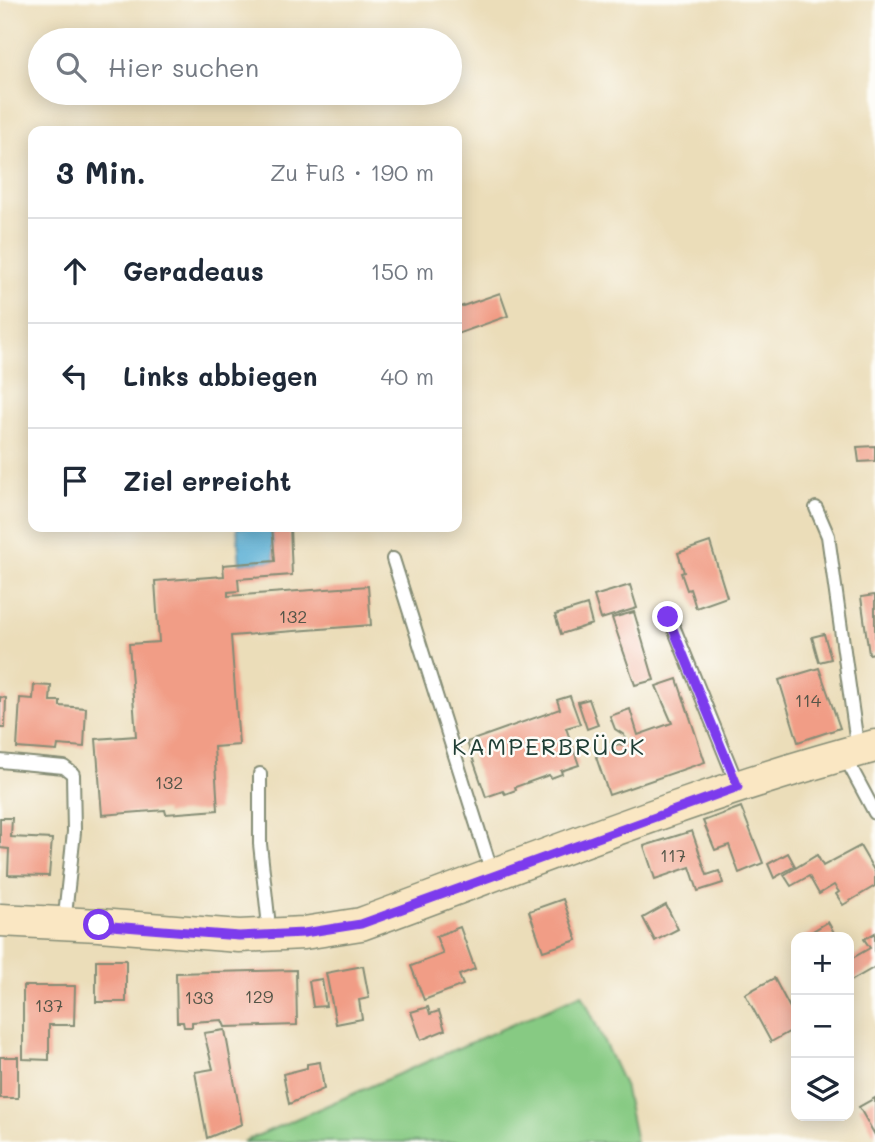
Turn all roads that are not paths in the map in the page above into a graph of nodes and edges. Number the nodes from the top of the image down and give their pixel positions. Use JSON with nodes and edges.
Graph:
{"nodes":[{"id":1,"x":816,"y":508,"type":"dead end"},
{"id":2,"x":393,"y":559,"type":"dead end"},
{"id":3,"x":668,"y":617,"type":"dead end"},
{"id":4,"x":859,"y":751,"type":"edge"},
{"id":5,"x":0,"y":761,"type":"edge"},
{"id":6,"x":260,"y":774,"type":"dead end"},
{"id":7,"x":738,"y":787,"type":"junction"},
{"id":8,"x":875,"y":813,"type":"edge"},
{"id":9,"x":493,"y":876,"type":"junction"},
{"id":10,"x":0,"y":920,"type":"edge"},
{"id":11,"x":64,"y":924,"type":"junction"},
{"id":12,"x":264,"y":935,"type":"junction"}],
"edges":[{"from":1,"to":4,"type":"lane"},
{"from":2,"to":9,"type":"lane"},
{"from":3,"to":7,"type":"lane"},
{"from":4,"to":7,"type":"main road"},
{"from":4,"to":8,"type":"lane"},
{"from":5,"to":11,"type":"lane"},
{"from":6,"to":12,"type":"lane"},
{"from":7,"to":9,"type":"main road"},
{"from":9,"to":12,"type":"main road"},
{"from":10,"to":11,"type":"main road"},
{"from":11,"to":12,"type":"main road"}]}
